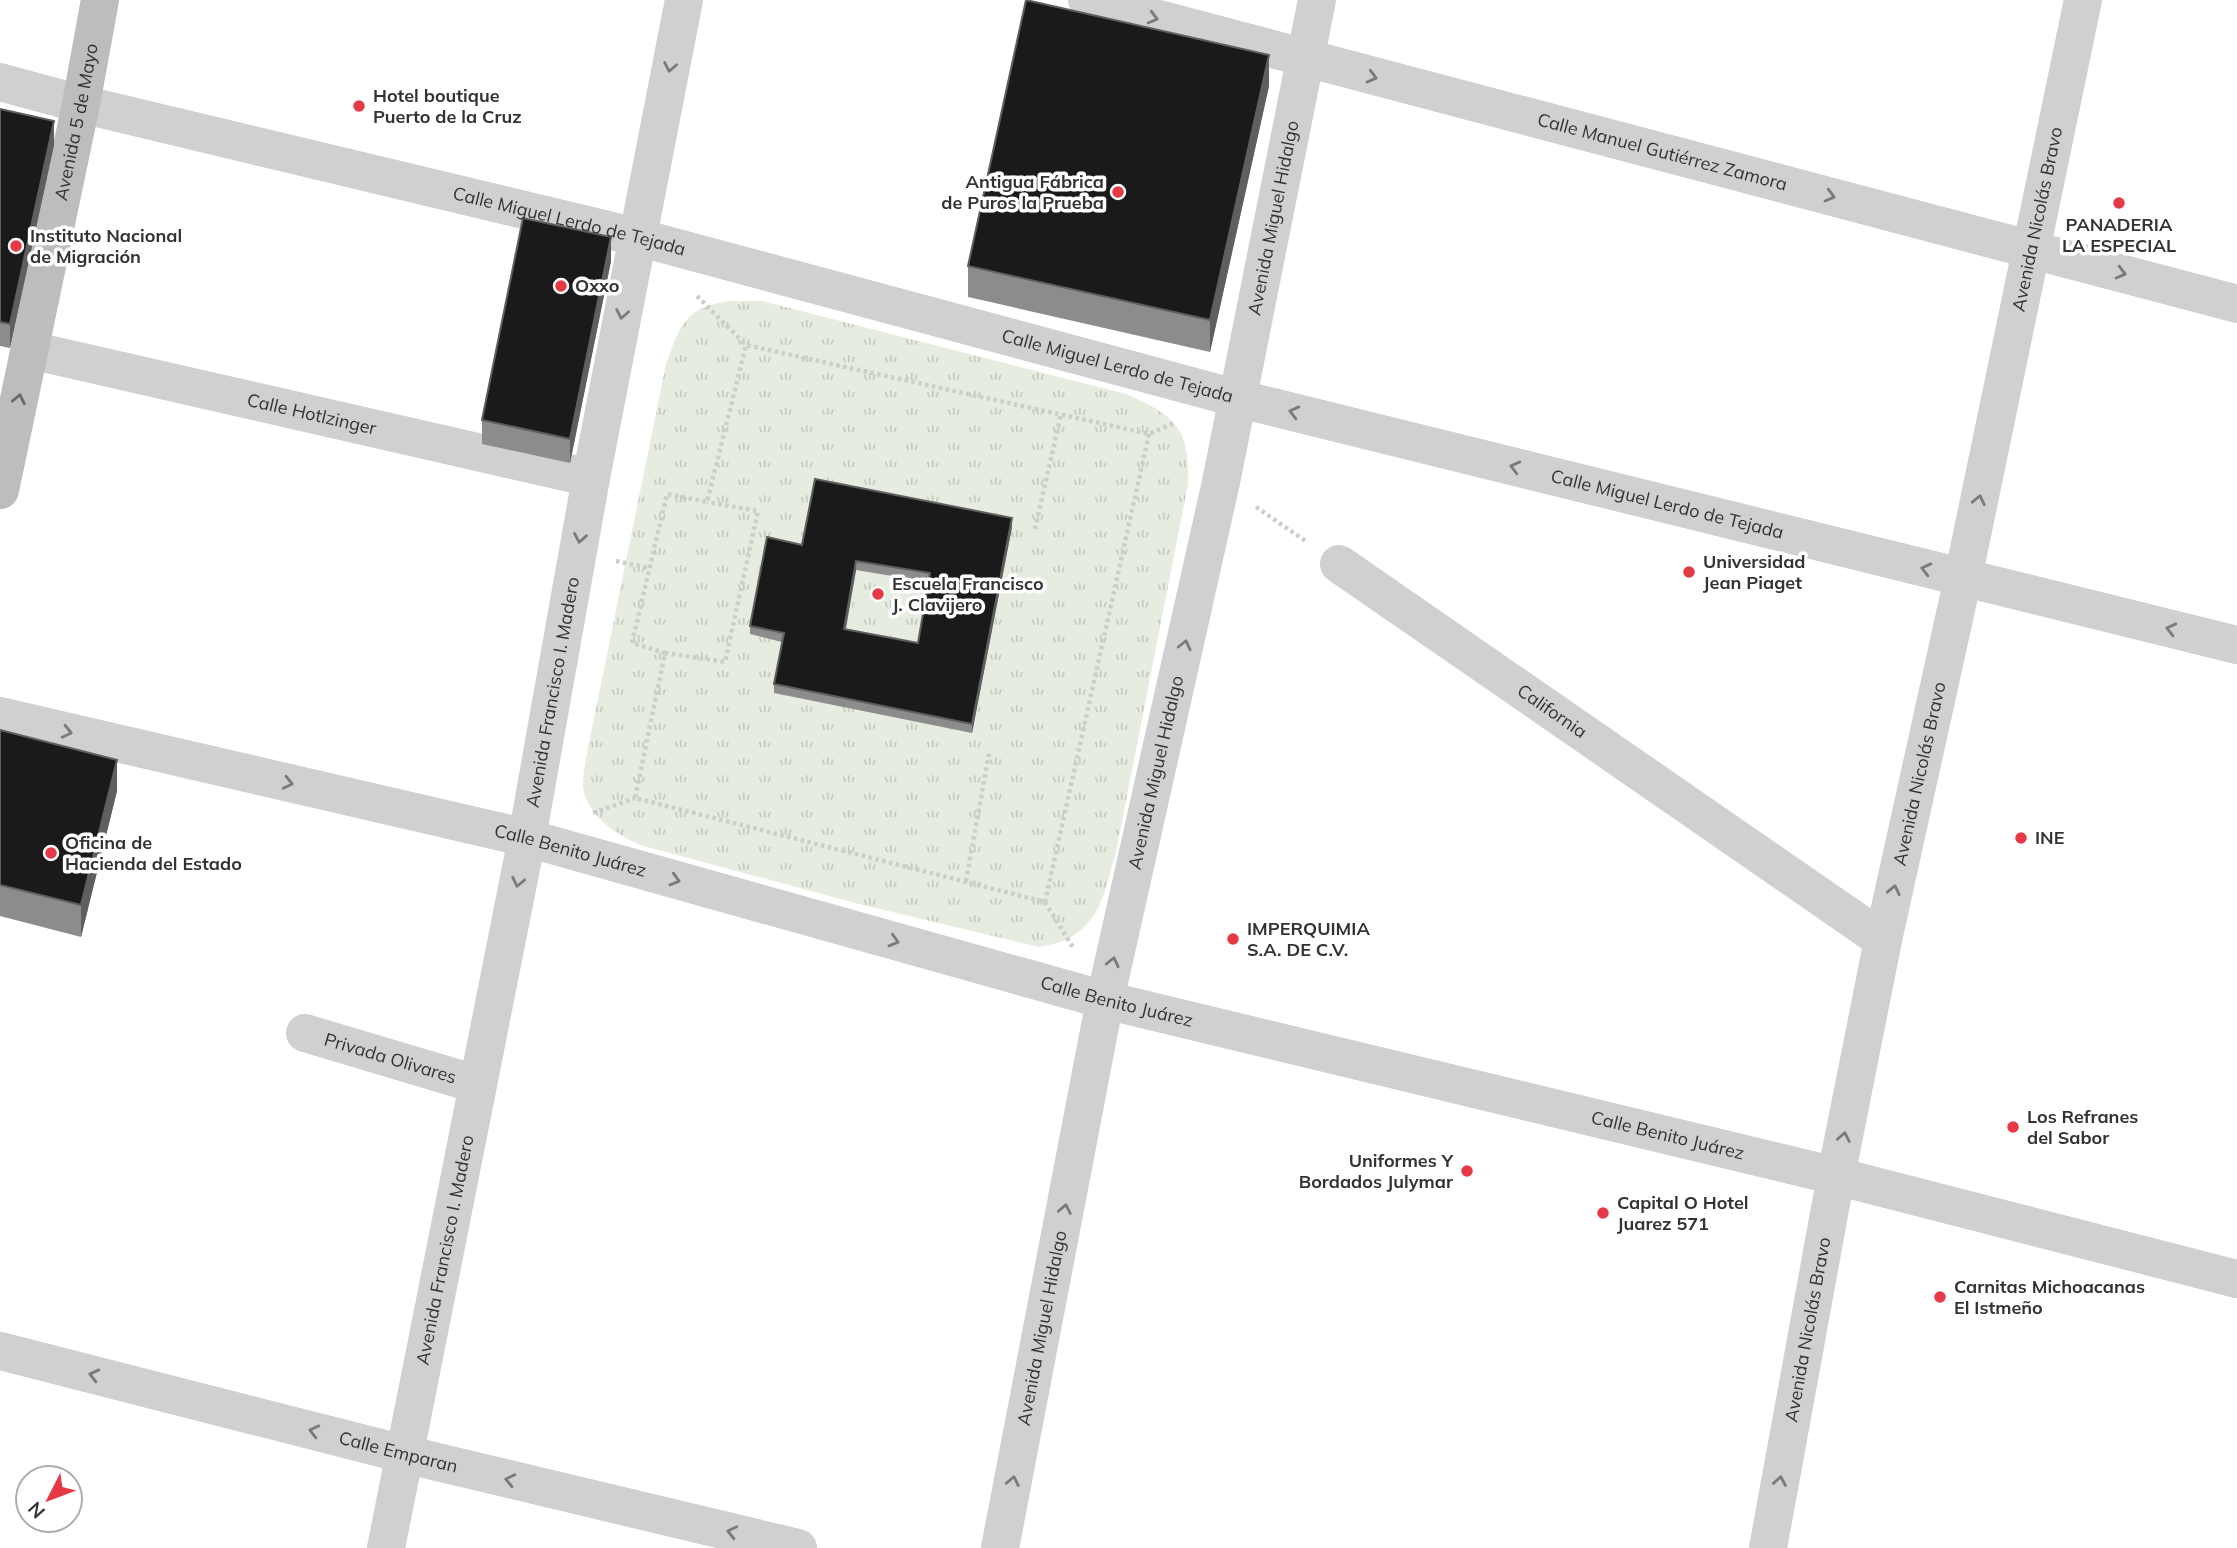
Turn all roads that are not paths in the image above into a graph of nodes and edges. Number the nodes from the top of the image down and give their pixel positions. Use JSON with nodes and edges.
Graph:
{"nodes":[{"id":1,"x":100,"y":0,"type":"edge"},
{"id":2,"x":684,"y":0,"type":"edge"},
{"id":3,"x":1087,"y":0,"type":"edge"},
{"id":4,"x":1317,"y":0,"type":"edge"},
{"id":5,"x":2082,"y":0,"type":"edge"},
{"id":6,"x":1306,"y":59,"type":"junction"},
{"id":7,"x":0,"y":82,"type":"edge"},
{"id":8,"x":81,"y":104,"type":"junction"},
{"id":9,"x":637,"y":237,"type":"junction"},
{"id":10,"x":2031,"y":249,"type":"junction"},
{"id":11,"x":2237,"y":304,"type":"edge"},
{"id":12,"x":30,"y":350,"type":"junction"},
{"id":13,"x":1236,"y":398,"type":"junction"},
{"id":14,"x":592,"y":478,"type":"junction"},
{"id":15,"x":0,"y":489,"type":"edge"},
{"id":16,"x":1339,"y":564,"type":"road end"},
{"id":17,"x":1963,"y":578,"type":"junction"},
{"id":18,"x":2237,"y":645,"type":"edge"},
{"id":19,"x":0,"y":716,"type":"edge"},
{"id":20,"x":527,"y":838,"type":"junction"},
{"id":21,"x":1883,"y":940,"type":"junction"},
{"id":22,"x":1105,"y":1000,"type":"junction"},
{"id":23,"x":304,"y":1033,"type":"dead end"},
{"id":24,"x":476,"y":1084,"type":"junction"},
{"id":25,"x":1836,"y":1177,"type":"junction"},
{"id":26,"x":2237,"y":1279,"type":"edge"},
{"id":27,"x":0,"y":1351,"type":"edge"},
{"id":28,"x":404,"y":1454,"type":"junction"},
{"id":29,"x":386,"y":1548,"type":"edge"},
{"id":30,"x":798,"y":1548,"type":"edge"},
{"id":31,"x":1000,"y":1548,"type":"edge"},
{"id":32,"x":1768,"y":1548,"type":"edge"}],
"edges":[{"from":1,"to":8,"type":"street","name":"Avenida 5 de Mayo"},
{"from":2,"to":9,"type":"street","name":"Avenida Francisco I. Madero","one_way":true},
{"from":3,"to":6,"type":"street","name":"Calle Manuel Gutiérrez Zamora","one_way":true},
{"from":4,"to":6,"type":"street","name":"Avenida Miguel Hidalgo"},
{"from":5,"to":10,"type":"street","name":"Avenida Nicolás Bravo"},
{"from":6,"to":10,"type":"street","name":"Calle Manuel Gutiérrez Zamora","one_way":true},
{"from":6,"to":13,"type":"street","name":"Avenida Miguel Hidalgo"},
{"from":7,"to":8,"type":"street","name":"Calle Miguel Lerdo de Tejada"},
{"from":8,"to":9,"type":"street","name":"Calle Miguel Lerdo de Tejada"},
{"from":8,"to":12,"type":"street","name":"Avenida 5 de Mayo"},
{"from":9,"to":13,"type":"street","name":"Calle Miguel Lerdo de Tejada"},
{"from":9,"to":14,"type":"street","name":"Avenida Francisco I. Madero","one_way":true},
{"from":10,"to":11,"type":"street","name":"Calle Manuel Gutiérrez Zamora","one_way":true},
{"from":17,"to":10,"type":"street","name":"Avenida Nicolás Bravo","one_way":true},
{"from":12,"to":14,"type":"street","name":"Calle Hotlzinger"},
{"from":15,"to":12,"type":"street","name":"Avenida 5 de Mayo","one_way":true},
{"from":17,"to":13,"type":"street","name":"Calle Miguel Lerdo de Tejada","one_way":true},
{"from":22,"to":13,"type":"street","name":"Avenida Miguel Hidalgo","one_way":true},
{"from":14,"to":20,"type":"street","name":"Avenida Francisco I. Madero","one_way":true},
{"from":16,"to":21,"type":"street","name":"California"},
{"from":18,"to":17,"type":"street","name":"Calle Miguel Lerdo de Tejada","one_way":true},
{"from":21,"to":17,"type":"street","name":"Avenida Nicolás Bravo","one_way":true},
{"from":19,"to":20,"type":"street","name":"Calle Benito Juárez","one_way":true},
{"from":20,"to":22,"type":"street","name":"Calle Benito Juárez","one_way":true},
{"from":20,"to":24,"type":"street","name":"Avenida Francisco I. Madero","one_way":true},
{"from":25,"to":21,"type":"street","name":"Avenida Nicolás Bravo","one_way":true},
{"from":22,"to":25,"type":"street","name":"Calle Benito Juárez"},
{"from":31,"to":22,"type":"street","name":"Avenida Miguel Hidalgo","one_way":true},
{"from":23,"to":24,"type":"street","name":"Privada Olivares"},
{"from":24,"to":28,"type":"street","name":"Avenida Francisco I. Madero"},
{"from":25,"to":26,"type":"street","name":"Calle Benito Juárez"},
{"from":32,"to":25,"type":"street","name":"Avenida Nicolás Bravo","one_way":true},
{"from":28,"to":27,"type":"street","name":"Calle Emparan","one_way":true},
{"from":28,"to":29,"type":"street","name":"Avenida Francisco I. Madero"},
{"from":30,"to":28,"type":"street","name":"Calle Emparan","one_way":true}]}
